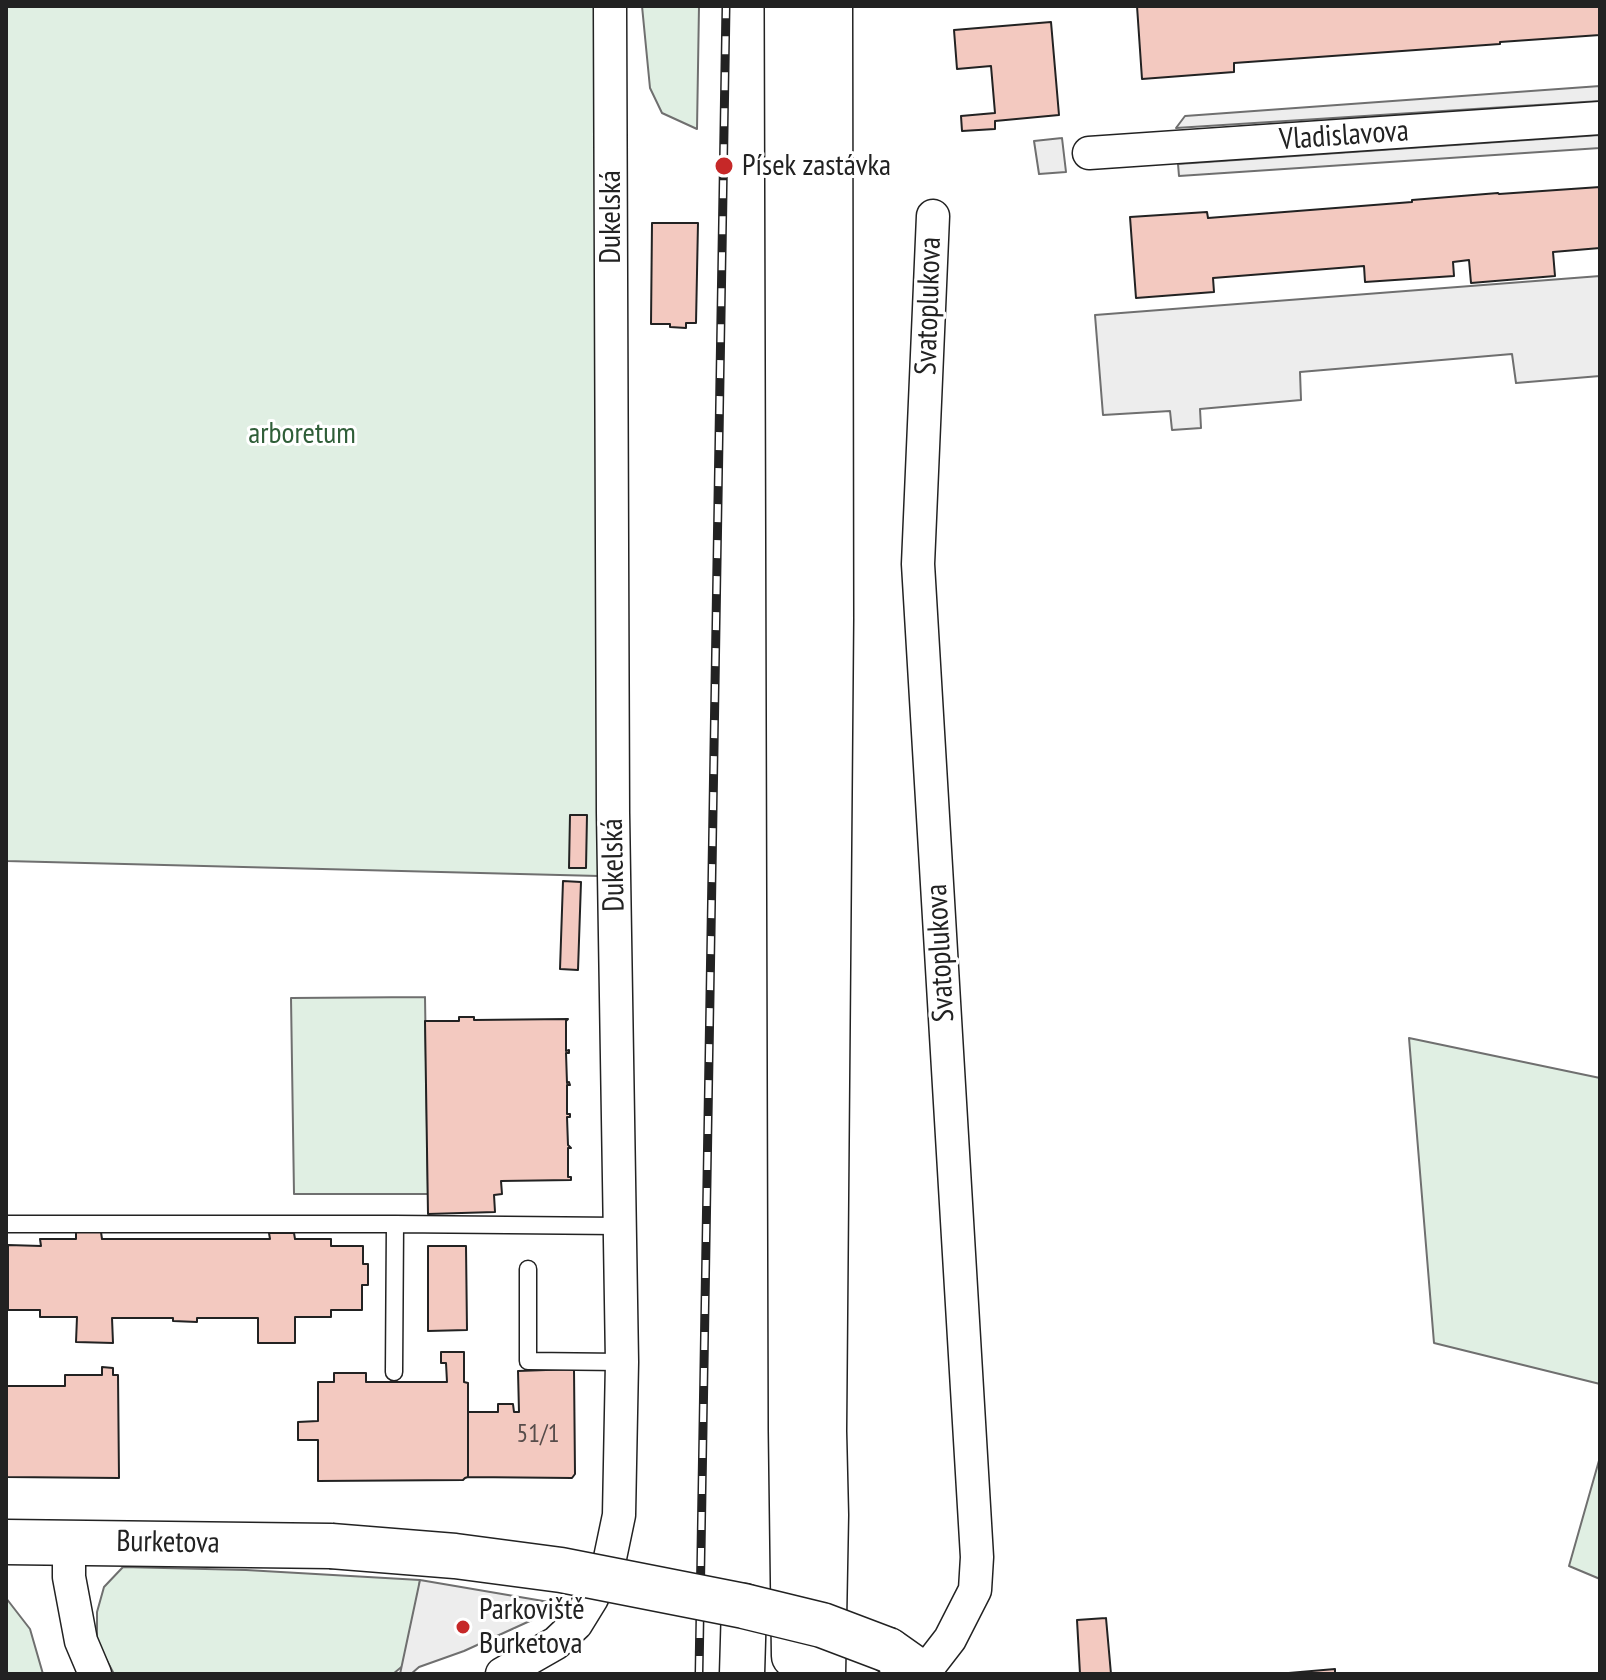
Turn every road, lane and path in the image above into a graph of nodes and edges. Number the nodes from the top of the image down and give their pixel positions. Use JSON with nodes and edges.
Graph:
{"nodes":[{"id":1,"x":610,"y":6,"type":"edge"},
{"id":2,"x":787,"y":6,"type":"edge"},
{"id":3,"x":830,"y":6,"type":"edge"},
{"id":4,"x":1600,"y":118,"type":"edge"},
{"id":5,"x":1089,"y":153,"type":"dead end"},
{"id":6,"x":933,"y":216,"type":"dead end"},
{"id":7,"x":6,"y":1224,"type":"edge"},
{"id":8,"x":395,"y":1224,"type":"junction"},
{"id":9,"x":619,"y":1226,"type":"junction"},
{"id":10,"x":528,"y":1269,"type":"dead end"},
{"id":11,"x":622,"y":1362,"type":"junction"},
{"id":12,"x":394,"y":1372,"type":"dead end"},
{"id":13,"x":6,"y":1542,"type":"edge"},
{"id":14,"x":69,"y":1542,"type":"junction"},
{"id":15,"x":744,"y":1606,"type":"junction"},
{"id":16,"x":911,"y":1666,"type":"edge"},
{"id":17,"x":95,"y":1674,"type":"edge"},
{"id":18,"x":502,"y":1674,"type":"edge"},
{"id":19,"x":742,"y":1674,"type":"edge"},
{"id":20,"x":794,"y":1674,"type":"edge"},
{"id":21,"x":823,"y":1674,"type":"edge"}],
"edges":[{"from":1,"to":9,"type":"street","name":"Dukelská"},
{"from":2,"to":20,"type":"main road"},
{"from":3,"to":21,"type":"main road"},
{"from":4,"to":5,"type":"street","name":"Vladislavova"},
{"from":6,"to":16,"type":"street","name":"Svatoplukova"},
{"from":7,"to":8,"type":"lane"},
{"from":8,"to":9,"type":"lane"},
{"from":8,"to":12,"type":"lane"},
{"from":9,"to":11,"type":"street","name":"Dukelská"},
{"from":10,"to":11,"type":"lane"},
{"from":11,"to":18,"type":"street","name":"Dukelská"},
{"from":13,"to":14,"type":"main road","name":"Burketova"},
{"from":14,"to":15,"type":"main road","name":"Burketova","bridge":true},
{"from":14,"to":17,"type":"street"},
{"from":15,"to":16,"type":"main road","name":"Burketova","bridge":true},
{"from":15,"to":19,"type":"main road"}]}
